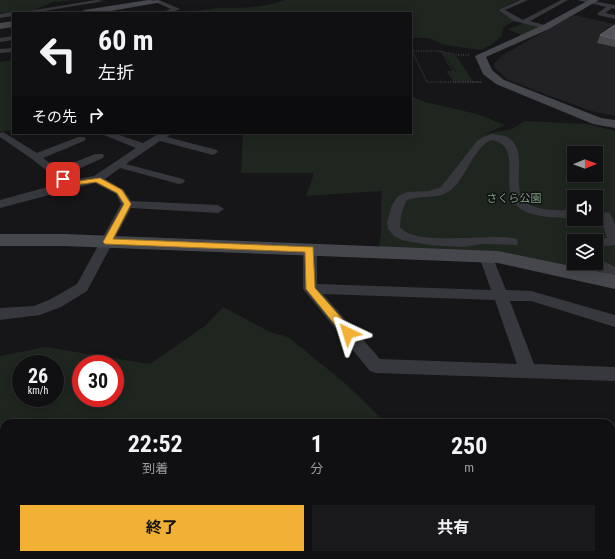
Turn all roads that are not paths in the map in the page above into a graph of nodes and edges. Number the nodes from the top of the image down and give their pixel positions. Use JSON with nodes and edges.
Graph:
{"nodes":[{"id":1,"x":158,"y":0,"type":"edge"},
{"id":2,"x":525,"y":0,"type":"edge"},
{"id":3,"x":565,"y":0,"type":"edge"},
{"id":4,"x":101,"y":1,"type":"edge"},
{"id":5,"x":589,"y":1,"type":"edge"},
{"id":6,"x":614,"y":6,"type":"edge"},
{"id":7,"x":113,"y":11,"type":"edge"},
{"id":8,"x":33,"y":12,"type":"edge"},
{"id":9,"x":98,"y":12,"type":"edge"},
{"id":10,"x":168,"y":12,"type":"edge"},
{"id":11,"x":12,"y":14,"type":"edge"},
{"id":12,"x":0,"y":16,"type":"edge"},
{"id":13,"x":615,"y":16,"type":"edge"},
{"id":14,"x":524,"y":22,"type":"junction"},
{"id":15,"x":12,"y":24,"type":"edge"},
{"id":16,"x":0,"y":26,"type":"edge"},
{"id":17,"x":546,"y":27,"type":"junction"},
{"id":18,"x":12,"y":38,"type":"edge"},
{"id":19,"x":0,"y":40,"type":"edge"},
{"id":20,"x":12,"y":50,"type":"edge"},
{"id":21,"x":0,"y":51,"type":"edge"},
{"id":22,"x":615,"y":124,"type":"edge"},
{"id":23,"x":107,"y":134,"type":"edge"},
{"id":24,"x":3,"y":135,"type":"dead end"},
{"id":25,"x":163,"y":135,"type":"edge"},
{"id":26,"x":81,"y":139,"type":"dead end"},
{"id":27,"x":144,"y":146,"type":"junction"},
{"id":28,"x":213,"y":152,"type":"dead end"},
{"id":29,"x":99,"y":156,"type":"dead end"},
{"id":30,"x":36,"y":157,"type":"junction"},
{"id":31,"x":119,"y":165,"type":"junction"},
{"id":32,"x":57,"y":174,"type":"junction"},
{"id":33,"x":97,"y":179,"type":"junction"},
{"id":34,"x":179,"y":181,"type":"dead end"},
{"id":35,"x":70,"y":184,"type":"junction"},
{"id":36,"x":0,"y":204,"type":"edge"},
{"id":37,"x":127,"y":204,"type":"junction"},
{"id":38,"x":218,"y":209,"type":"dead end"},
{"id":39,"x":567,"y":213,"type":"edge"},
{"id":40,"x":606,"y":215,"type":"edge"},
{"id":41,"x":0,"y":240,"type":"edge"},
{"id":42,"x":615,"y":241,"type":"edge"},
{"id":43,"x":108,"y":242,"type":"junction"},
{"id":44,"x":512,"y":242,"type":"dead end"},
{"id":45,"x":603,"y":242,"type":"edge"},
{"id":46,"x":310,"y":249,"type":"junction"},
{"id":47,"x":486,"y":256,"type":"junction"},
{"id":48,"x":603,"y":267,"type":"edge"},
{"id":49,"x":615,"y":272,"type":"edge"},
{"id":50,"x":615,"y":282,"type":"edge"},
{"id":51,"x":310,"y":289,"type":"junction"},
{"id":52,"x":501,"y":295,"type":"junction"},
{"id":53,"x":0,"y":314,"type":"edge"},
{"id":54,"x":615,"y":321,"type":"edge"},
{"id":55,"x":528,"y":371,"type":"junction"},
{"id":56,"x":615,"y":374,"type":"edge"}],
"edges":[{"from":1,"to":7,"type":"street"},
{"from":1,"to":10,"type":"street"},
{"from":2,"to":14,"type":"street"},
{"from":3,"to":14,"type":"street"},
{"from":4,"to":8,"type":"street"},
{"from":5,"to":6,"type":"street"},
{"from":5,"to":17,"type":"street"},
{"from":6,"to":13,"type":"street"},
{"from":7,"to":9,"type":"street"},
{"from":11,"to":12,"type":"street"},
{"from":14,"to":17,"type":"street"},
{"from":15,"to":16,"type":"street"},
{"from":17,"to":22,"type":"street"},
{"from":18,"to":19,"type":"street"},
{"from":20,"to":21,"type":"street"},
{"from":23,"to":27,"type":"street"},
{"from":24,"to":30,"type":"street"},
{"from":25,"to":27,"type":"street"},
{"from":25,"to":28,"type":"street"},
{"from":26,"to":30,"type":"street"},
{"from":27,"to":31,"type":"street"},
{"from":29,"to":32,"type":"street"},
{"from":30,"to":32,"type":"street"},
{"from":31,"to":33,"type":"street"},
{"from":31,"to":34,"type":"street"},
{"from":32,"to":35,"type":"street"},
{"from":33,"to":35,"type":"street"},
{"from":33,"to":37,"type":"street"},
{"from":35,"to":36,"type":"street"},
{"from":37,"to":38,"type":"street"},
{"from":37,"to":43,"type":"street"},
{"from":39,"to":44,"type":"street"},
{"from":40,"to":42,"type":"street"},
{"from":41,"to":43,"type":"street"},
{"from":42,"to":45,"type":"street"},
{"from":43,"to":46,"type":"street"},
{"from":43,"to":53,"type":"street"},
{"from":46,"to":47,"type":"street"},
{"from":46,"to":51,"type":"street"},
{"from":47,"to":50,"type":"street"},
{"from":47,"to":52,"type":"street"},
{"from":48,"to":49,"type":"street"},
{"from":51,"to":52,"type":"street"},
{"from":51,"to":55,"type":"street"},
{"from":52,"to":54,"type":"street"},
{"from":52,"to":55,"type":"street"},
{"from":55,"to":56,"type":"street"}]}
